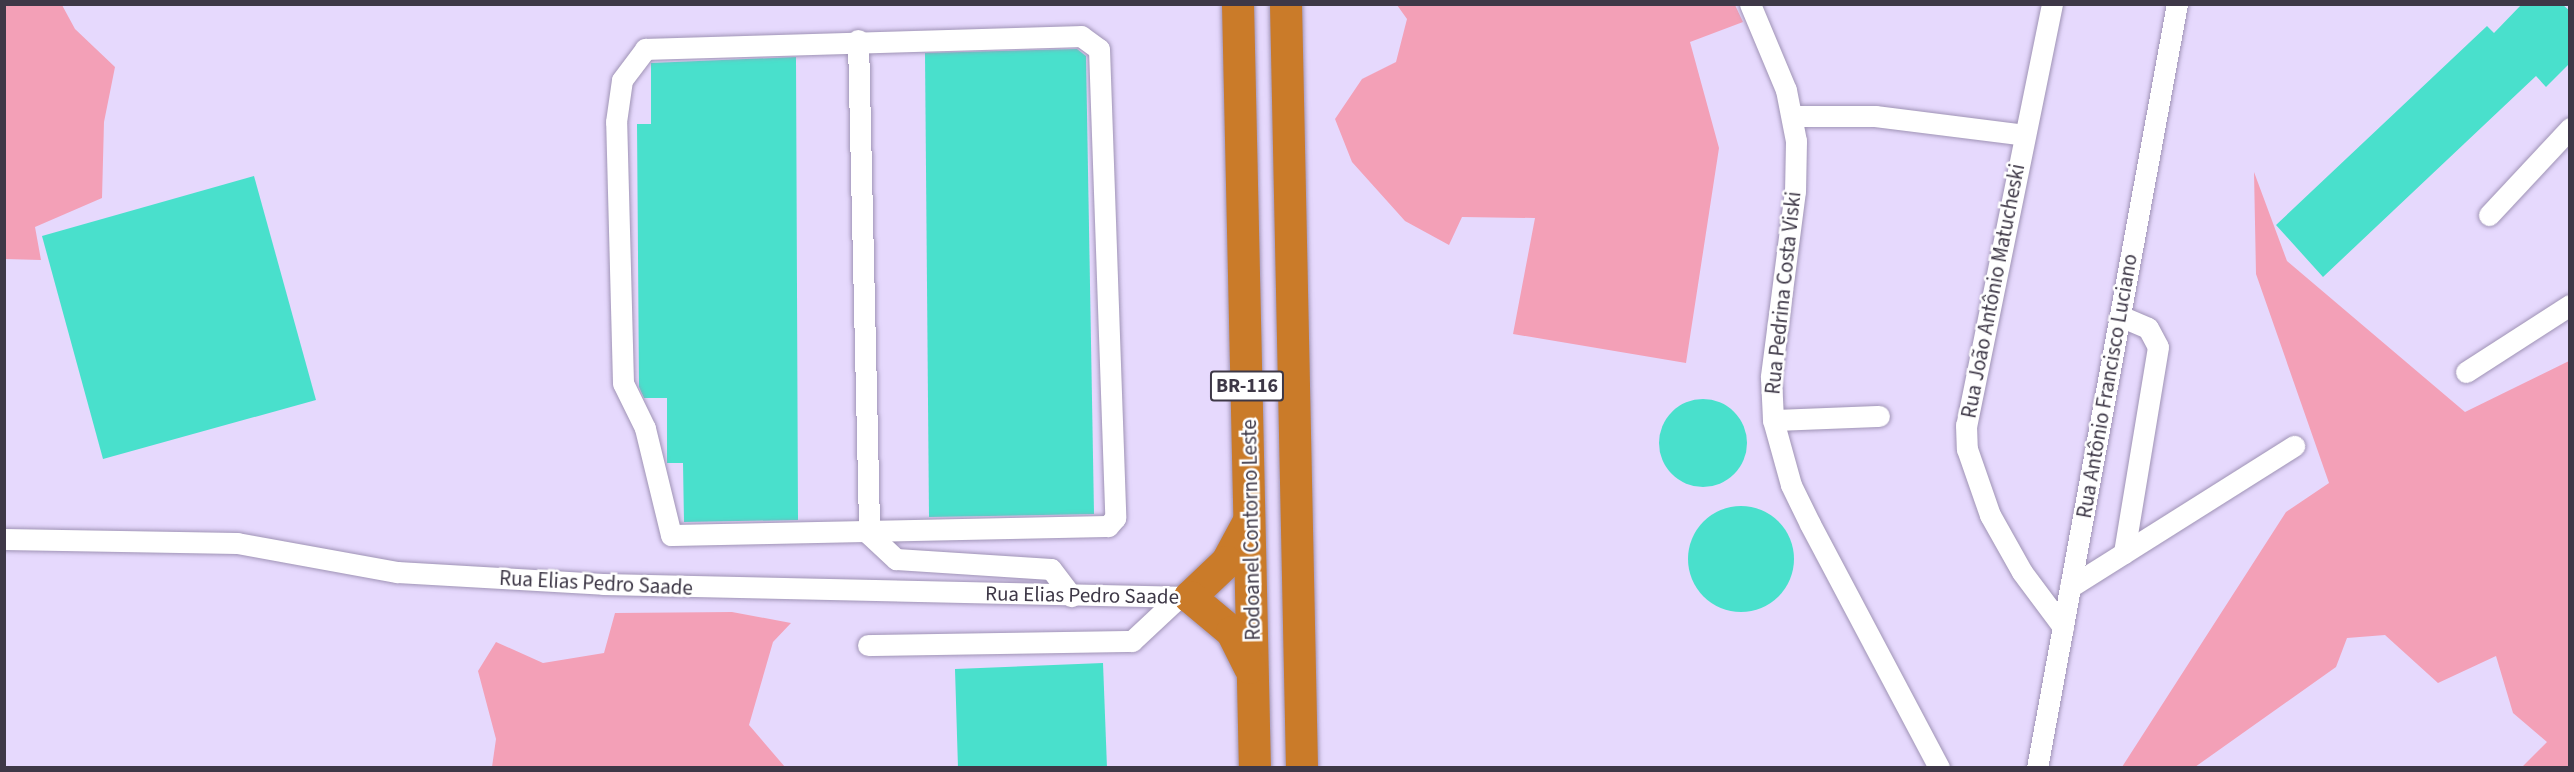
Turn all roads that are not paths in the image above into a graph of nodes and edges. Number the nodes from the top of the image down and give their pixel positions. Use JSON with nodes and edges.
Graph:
{"nodes":[{"id":1,"x":1238,"y":4,"type":"edge"},
{"id":2,"x":1286,"y":4,"type":"edge"},
{"id":3,"x":1750,"y":4,"type":"edge"},
{"id":4,"x":2052,"y":4,"type":"edge"},
{"id":5,"x":2177,"y":4,"type":"edge"},
{"id":6,"x":858,"y":40,"type":"junction"},
{"id":7,"x":1792,"y":116,"type":"junction"},
{"id":8,"x":2570,"y":128,"type":"edge"},
{"id":9,"x":2025,"y":135,"type":"junction"},
{"id":10,"x":2489,"y":215,"type":"dead end"},
{"id":11,"x":2570,"y":304,"type":"edge"},
{"id":12,"x":2120,"y":316,"type":"junction"},
{"id":13,"x":2466,"y":372,"type":"dead end"},
{"id":14,"x":1878,"y":416,"type":"dead end"},
{"id":15,"x":1773,"y":420,"type":"junction"},
{"id":16,"x":2294,"y":446,"type":"dead end"},
{"id":17,"x":1251,"y":518,"type":"junction"},
{"id":18,"x":869,"y":534,"type":"junction"},
{"id":19,"x":4,"y":539,"type":"edge"},
{"id":20,"x":2124,"y":553,"type":"junction"},
{"id":21,"x":2070,"y":587,"type":"junction"},
{"id":22,"x":1071,"y":596,"type":"junction"},
{"id":23,"x":1184,"y":597,"type":"junction"},
{"id":24,"x":2063,"y":627,"type":"junction"},
{"id":25,"x":868,"y":645,"type":"dead end"},
{"id":26,"x":1254,"y":675,"type":"junction"},
{"id":27,"x":1255,"y":768,"type":"edge"},
{"id":28,"x":1302,"y":768,"type":"edge"},
{"id":29,"x":1939,"y":768,"type":"edge"},
{"id":30,"x":2037,"y":768,"type":"edge"}],
"edges":[{"from":1,"to":17,"type":"highway","name":"Rodoanel Contorno Leste","number":"BR-116"},
{"from":2,"to":28,"type":"highway","number":"BR-116"},
{"from":3,"to":7,"type":"street","name":"Rua Pedrina Costa Viski"},
{"from":4,"to":9,"type":"street","name":"Rua João Antônio Matucheski"},
{"from":5,"to":12,"type":"street","name":"Rua Antônio Francisco Luciano"},
{"from":6,"to":18,"type":"street"},
{"from":6,"to":18,"type":"street"},
{"from":6,"to":18,"type":"street"},
{"from":7,"to":9,"type":"street"},
{"from":7,"to":15,"type":"street","name":"Rua Pedrina Costa Viski"},
{"from":8,"to":10,"type":"street"},
{"from":9,"to":24,"type":"street","name":"Rua João Antônio Matucheski"},
{"from":11,"to":13,"type":"street"},
{"from":12,"to":20,"type":"street"},
{"from":12,"to":21,"type":"street","name":"Rua Antônio Francisco Luciano"},
{"from":14,"to":15,"type":"street"},
{"from":15,"to":29,"type":"street","name":"Rua Pedrina Costa Viski"},
{"from":16,"to":20,"type":"street"},
{"from":17,"to":23,"type":"highway"},
{"from":17,"to":26,"type":"highway","name":"Rodoanel Contorno Leste","number":"BR-116"},
{"from":18,"to":22,"type":"street"},
{"from":19,"to":22,"type":"street","name":"Rua Elias Pedro Saade"},
{"from":20,"to":21,"type":"street"},
{"from":21,"to":24,"type":"street","name":"Rua Antônio Francisco Luciano"},
{"from":22,"to":23,"type":"street","name":"Rua Elias Pedro Saade"},
{"from":23,"to":25,"type":"street"},
{"from":23,"to":26,"type":"highway"},
{"from":24,"to":30,"type":"street","name":"Rua Antônio Francisco Luciano"},
{"from":26,"to":27,"type":"highway","name":"Rodoanel Contorno Leste","number":"BR-116"}]}
